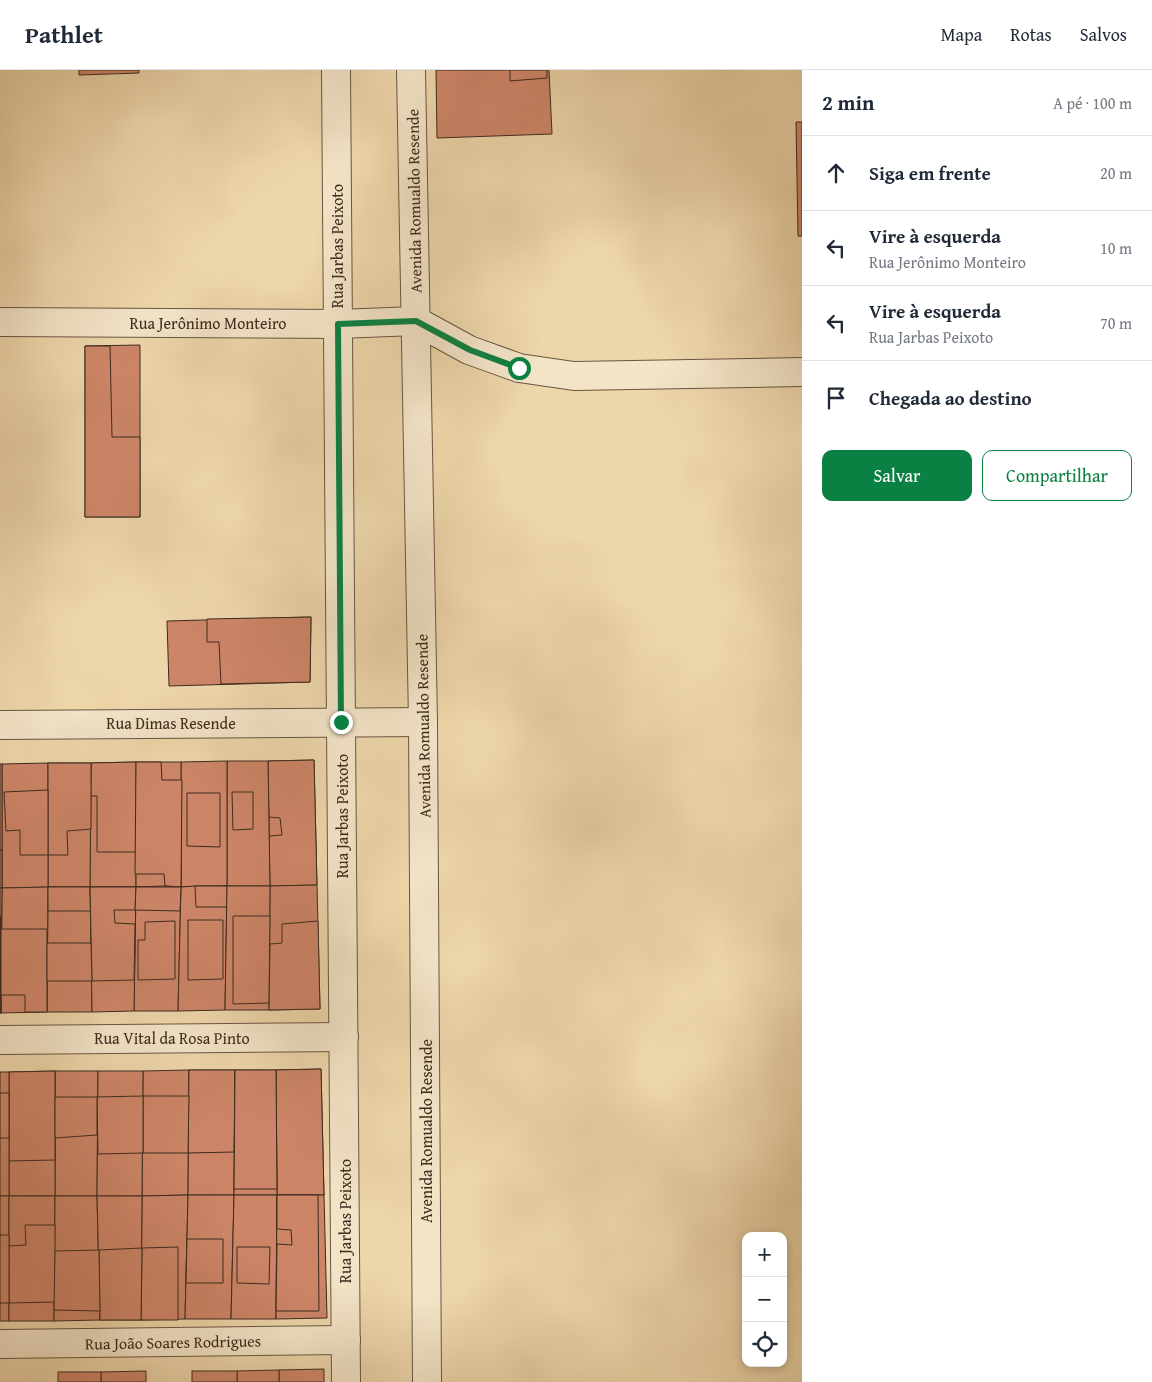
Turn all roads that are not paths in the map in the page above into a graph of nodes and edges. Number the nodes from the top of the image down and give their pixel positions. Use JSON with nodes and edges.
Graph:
{"nodes":[{"id":1,"x":336,"y":70,"type":"edge"},
{"id":2,"x":411,"y":70,"type":"edge"},
{"id":3,"x":416,"y":321,"type":"junction"},
{"id":4,"x":0,"y":322,"type":"edge"},
{"id":5,"x":338,"y":324,"type":"junction"},
{"id":6,"x":802,"y":372,"type":"edge"},
{"id":7,"x":341,"y":722,"type":"junction"},
{"id":8,"x":423,"y":722,"type":"junction"},
{"id":9,"x":0,"y":725,"type":"edge"},
{"id":10,"x":344,"y":1037,"type":"junction"},
{"id":11,"x":0,"y":1040,"type":"edge"},
{"id":12,"x":346,"y":1340,"type":"junction"},
{"id":13,"x":0,"y":1344,"type":"edge"},
{"id":14,"x":346,"y":1382,"type":"edge"},
{"id":15,"x":427,"y":1382,"type":"edge"}],
"edges":[{"from":1,"to":5,"type":"street","name":"Rua Jarbas Peixoto"},
{"from":2,"to":3,"type":"street","name":"Avenida Romualdo Resende"},
{"from":3,"to":5,"type":"street","name":"Rua Jerônimo Monteiro"},
{"from":3,"to":6,"type":"street"},
{"from":3,"to":8,"type":"street","name":"Avenida Romualdo Resende"},
{"from":4,"to":5,"type":"street","name":"Rua Jerônimo Monteiro"},
{"from":5,"to":7,"type":"street","name":"Rua Jarbas Peixoto"},
{"from":7,"to":8,"type":"street","name":"Rua Dimas Resende"},
{"from":7,"to":9,"type":"street","name":"Rua Dimas Resende"},
{"from":7,"to":10,"type":"street","name":"Rua Jarbas Peixoto"},
{"from":8,"to":15,"type":"street","name":"Avenida Romualdo Resende"},
{"from":10,"to":11,"type":"street","name":"Rua Vital da Rosa Pinto"},
{"from":10,"to":12,"type":"street","name":"Rua Jarbas Peixoto"},
{"from":12,"to":13,"type":"street","name":"Rua João Soares Rodrigues"},
{"from":12,"to":14,"type":"street","name":"Rua Jarbas Peixoto"}]}
